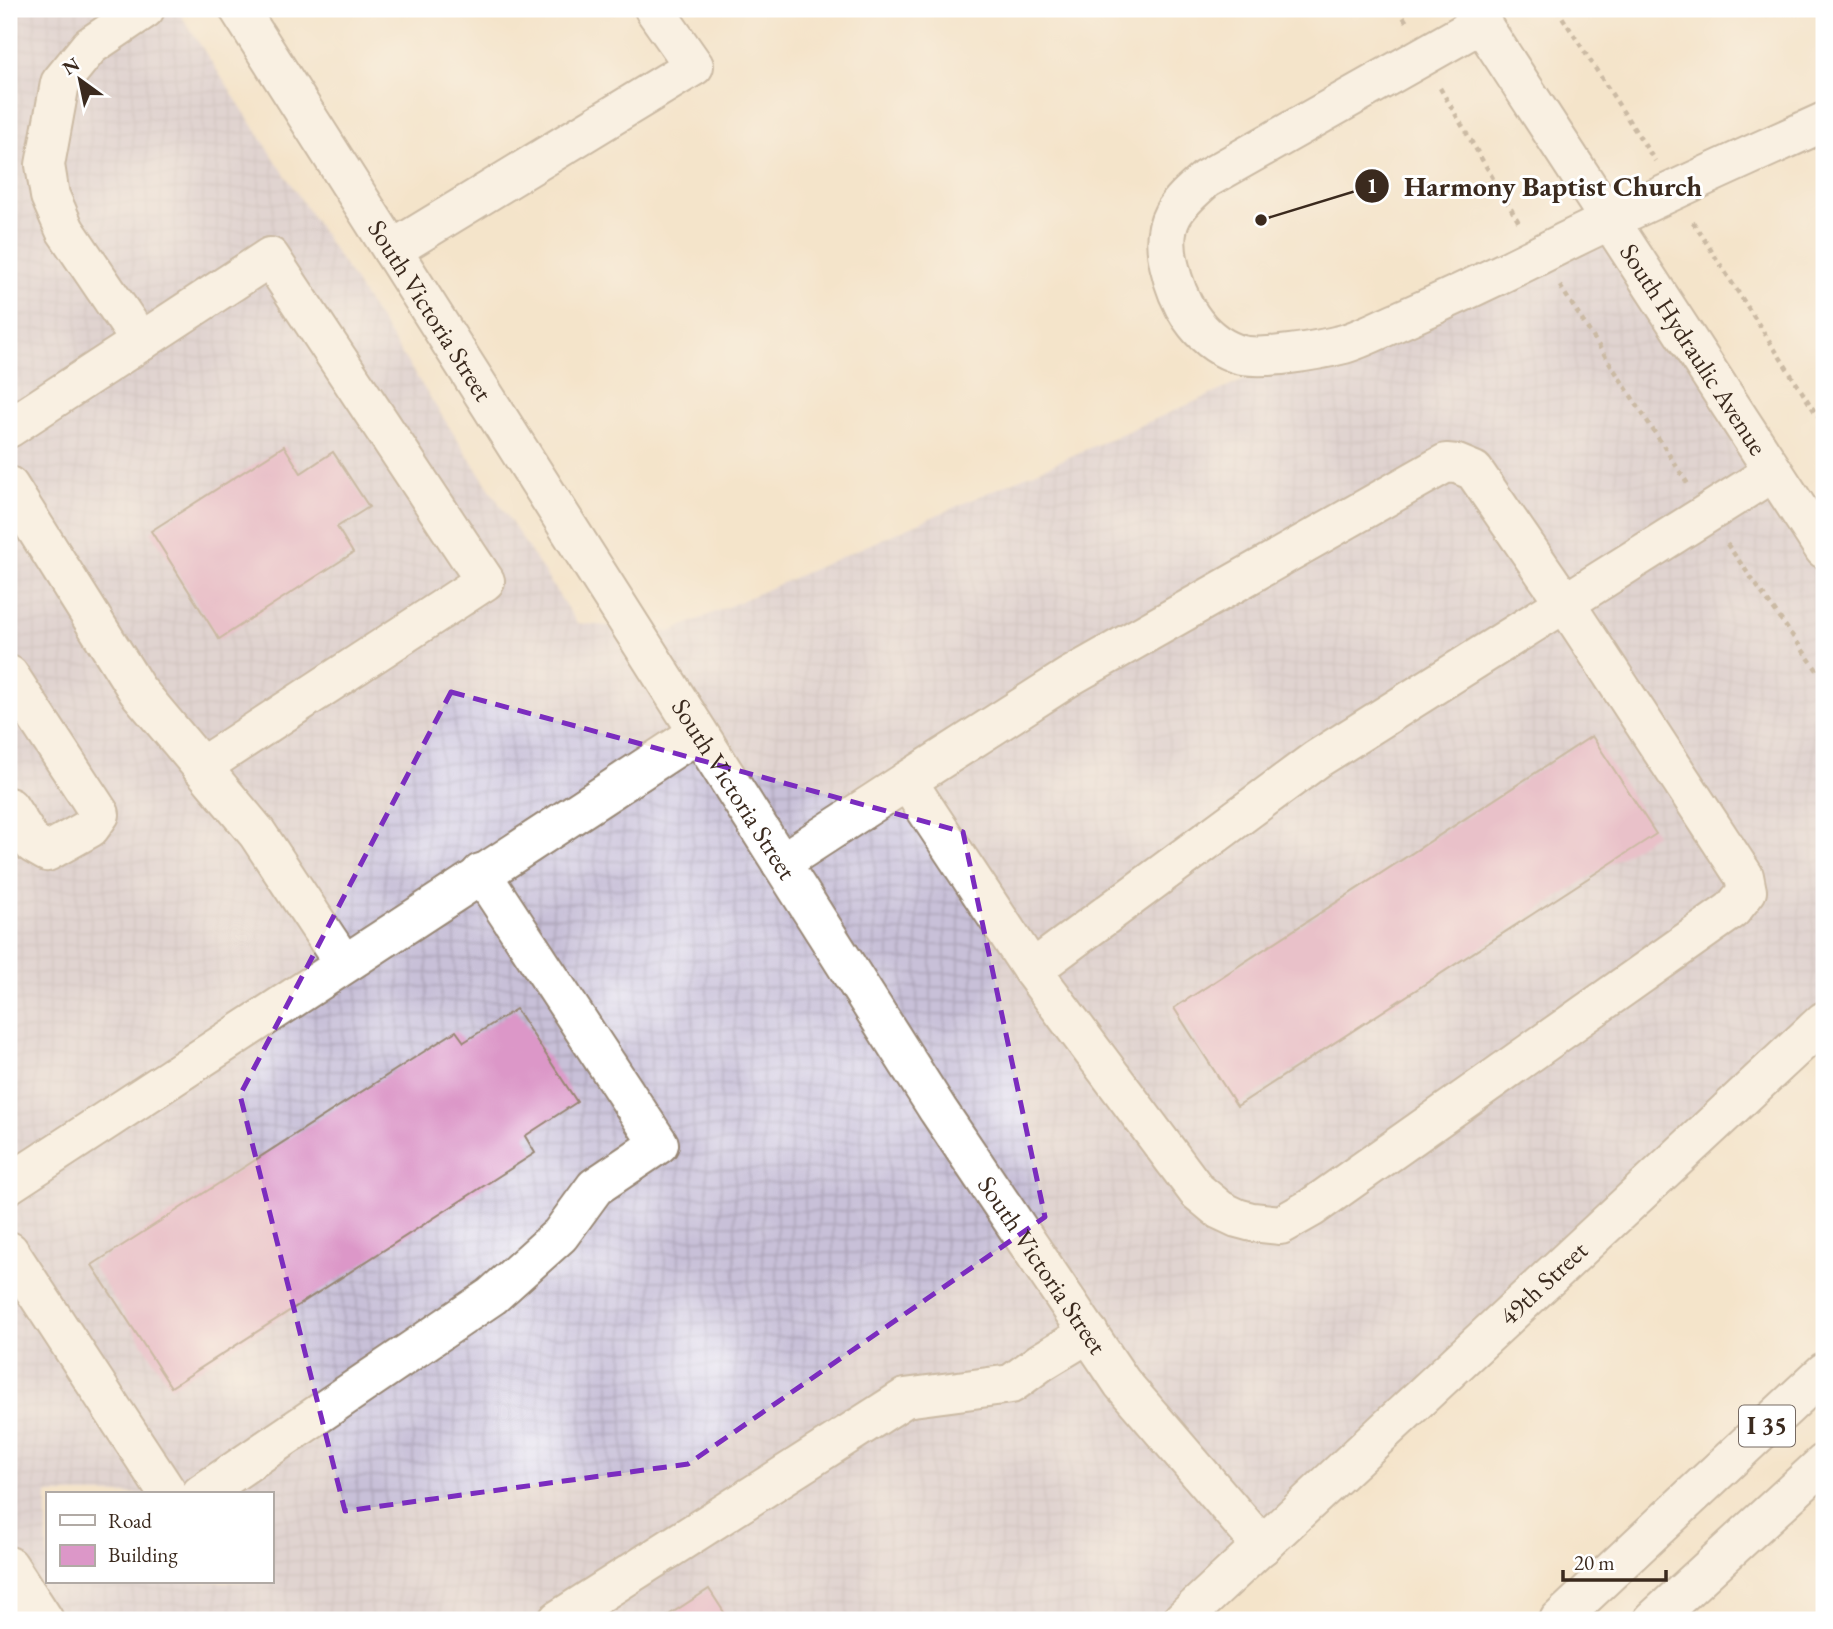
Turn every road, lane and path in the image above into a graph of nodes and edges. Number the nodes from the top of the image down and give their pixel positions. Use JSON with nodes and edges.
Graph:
{"nodes":[{"id":1,"x":145,"y":9,"type":"edge"},
{"id":2,"x":239,"y":9,"type":"edge"},
{"id":3,"x":654,"y":9,"type":"edge"},
{"id":4,"x":1398,"y":9,"type":"edge"},
{"id":5,"x":1477,"y":16,"type":"edge"},
{"id":6,"x":1425,"y":55,"type":"junction"},
{"id":7,"x":1824,"y":122,"type":"edge"},
{"id":8,"x":1609,"y":220,"type":"junction"},
{"id":9,"x":392,"y":250,"type":"junction"},
{"id":10,"x":1540,"y":255,"type":"junction"},
{"id":11,"x":141,"y":342,"type":"junction"},
{"id":12,"x":9,"y":428,"type":"edge"},
{"id":13,"x":1773,"y":472,"type":"junction"},
{"id":14,"x":9,"y":486,"type":"edge"},
{"id":15,"x":1707,"y":513,"type":"junction"},
{"id":16,"x":1824,"y":549,"type":"edge"},
{"id":17,"x":1565,"y":603,"type":"junction"},
{"id":18,"x":9,"y":675,"type":"edge"},
{"id":19,"x":1824,"y":680,"type":"edge"},
{"id":20,"x":698,"y":733,"type":"junction"},
{"id":21,"x":201,"y":766,"type":"junction"},
{"id":22,"x":907,"y":781,"type":"junction"},
{"id":23,"x":9,"y":807,"type":"edge"},
{"id":24,"x":781,"y":863,"type":"junction"},
{"id":25,"x":481,"y":873,"type":"junction"},
{"id":26,"x":344,"y":964,"type":"junction"},
{"id":27,"x":1032,"y":970,"type":"junction"},
{"id":28,"x":1824,"y":1021,"type":"edge"},
{"id":29,"x":9,"y":1184,"type":"edge"},
{"id":30,"x":9,"y":1251,"type":"edge"},
{"id":31,"x":1089,"y":1333,"type":"junction"},
{"id":32,"x":1824,"y":1373,"type":"edge"},
{"id":33,"x":1824,"y":1463,"type":"edge"},
{"id":34,"x":166,"y":1492,"type":"edge"},
{"id":35,"x":204,"y":1492,"type":"edge"},
{"id":36,"x":1262,"y":1546,"type":"junction"},
{"id":37,"x":9,"y":1566,"type":"edge"},
{"id":38,"x":44,"y":1620,"type":"edge"},
{"id":39,"x":558,"y":1620,"type":"edge"},
{"id":40,"x":1182,"y":1620,"type":"edge"},
{"id":41,"x":1559,"y":1620,"type":"edge"},
{"id":42,"x":1653,"y":1620,"type":"edge"}],
"edges":[{"from":1,"to":11,"type":"main road"},
{"from":2,"to":9,"type":"main road","name":"South Victoria Street"},
{"from":3,"to":9,"type":"main road"},
{"from":4,"to":6,"type":"path"},
{"from":5,"to":6,"type":"main road"},
{"from":5,"to":8,"type":"main road","name":"South Hydraulic Avenue"},
{"from":6,"to":10,"type":"path"},
{"from":6,"to":10,"type":"main road"},
{"from":7,"to":8,"type":"main road"},
{"from":8,"to":10,"type":"main road"},
{"from":8,"to":13,"type":"main road","name":"South Hydraulic Avenue"},
{"from":9,"to":20,"type":"main road","name":"South Victoria Street"},
{"from":10,"to":15,"type":"path"},
{"from":11,"to":12,"type":"main road"},
{"from":11,"to":21,"type":"main road"},
{"from":13,"to":15,"type":"main road"},
{"from":13,"to":16,"type":"main road","name":"South Hydraulic Avenue"},
{"from":14,"to":21,"type":"main road"},
{"from":15,"to":17,"type":"main road"},
{"from":15,"to":19,"type":"path"},
{"from":17,"to":22,"type":"main road"},
{"from":17,"to":27,"type":"main road"},
{"from":17,"to":27,"type":"main road"},
{"from":18,"to":23,"type":"main road"},
{"from":20,"to":24,"type":"main road","name":"South Victoria Street"},
{"from":20,"to":25,"type":"main road"},
{"from":21,"to":26,"type":"main road"},
{"from":22,"to":24,"type":"main road"},
{"from":22,"to":27,"type":"main road"},
{"from":24,"to":31,"type":"main road","name":"South Victoria Street"},
{"from":25,"to":26,"type":"main road"},
{"from":25,"to":35,"type":"main road"},
{"from":26,"to":29,"type":"main road"},
{"from":28,"to":36,"type":"main road","name":"49th Street"},
{"from":30,"to":34,"type":"main road"},
{"from":31,"to":36,"type":"main road","name":"South Victoria Street"},
{"from":31,"to":39,"type":"main road"},
{"from":32,"to":41,"type":"main road","number":"I 35"},
{"from":33,"to":42,"type":"main road","number":"I 35"},
{"from":36,"to":40,"type":"main road","name":"49th Street"},
{"from":37,"to":38,"type":"main road"}]}
